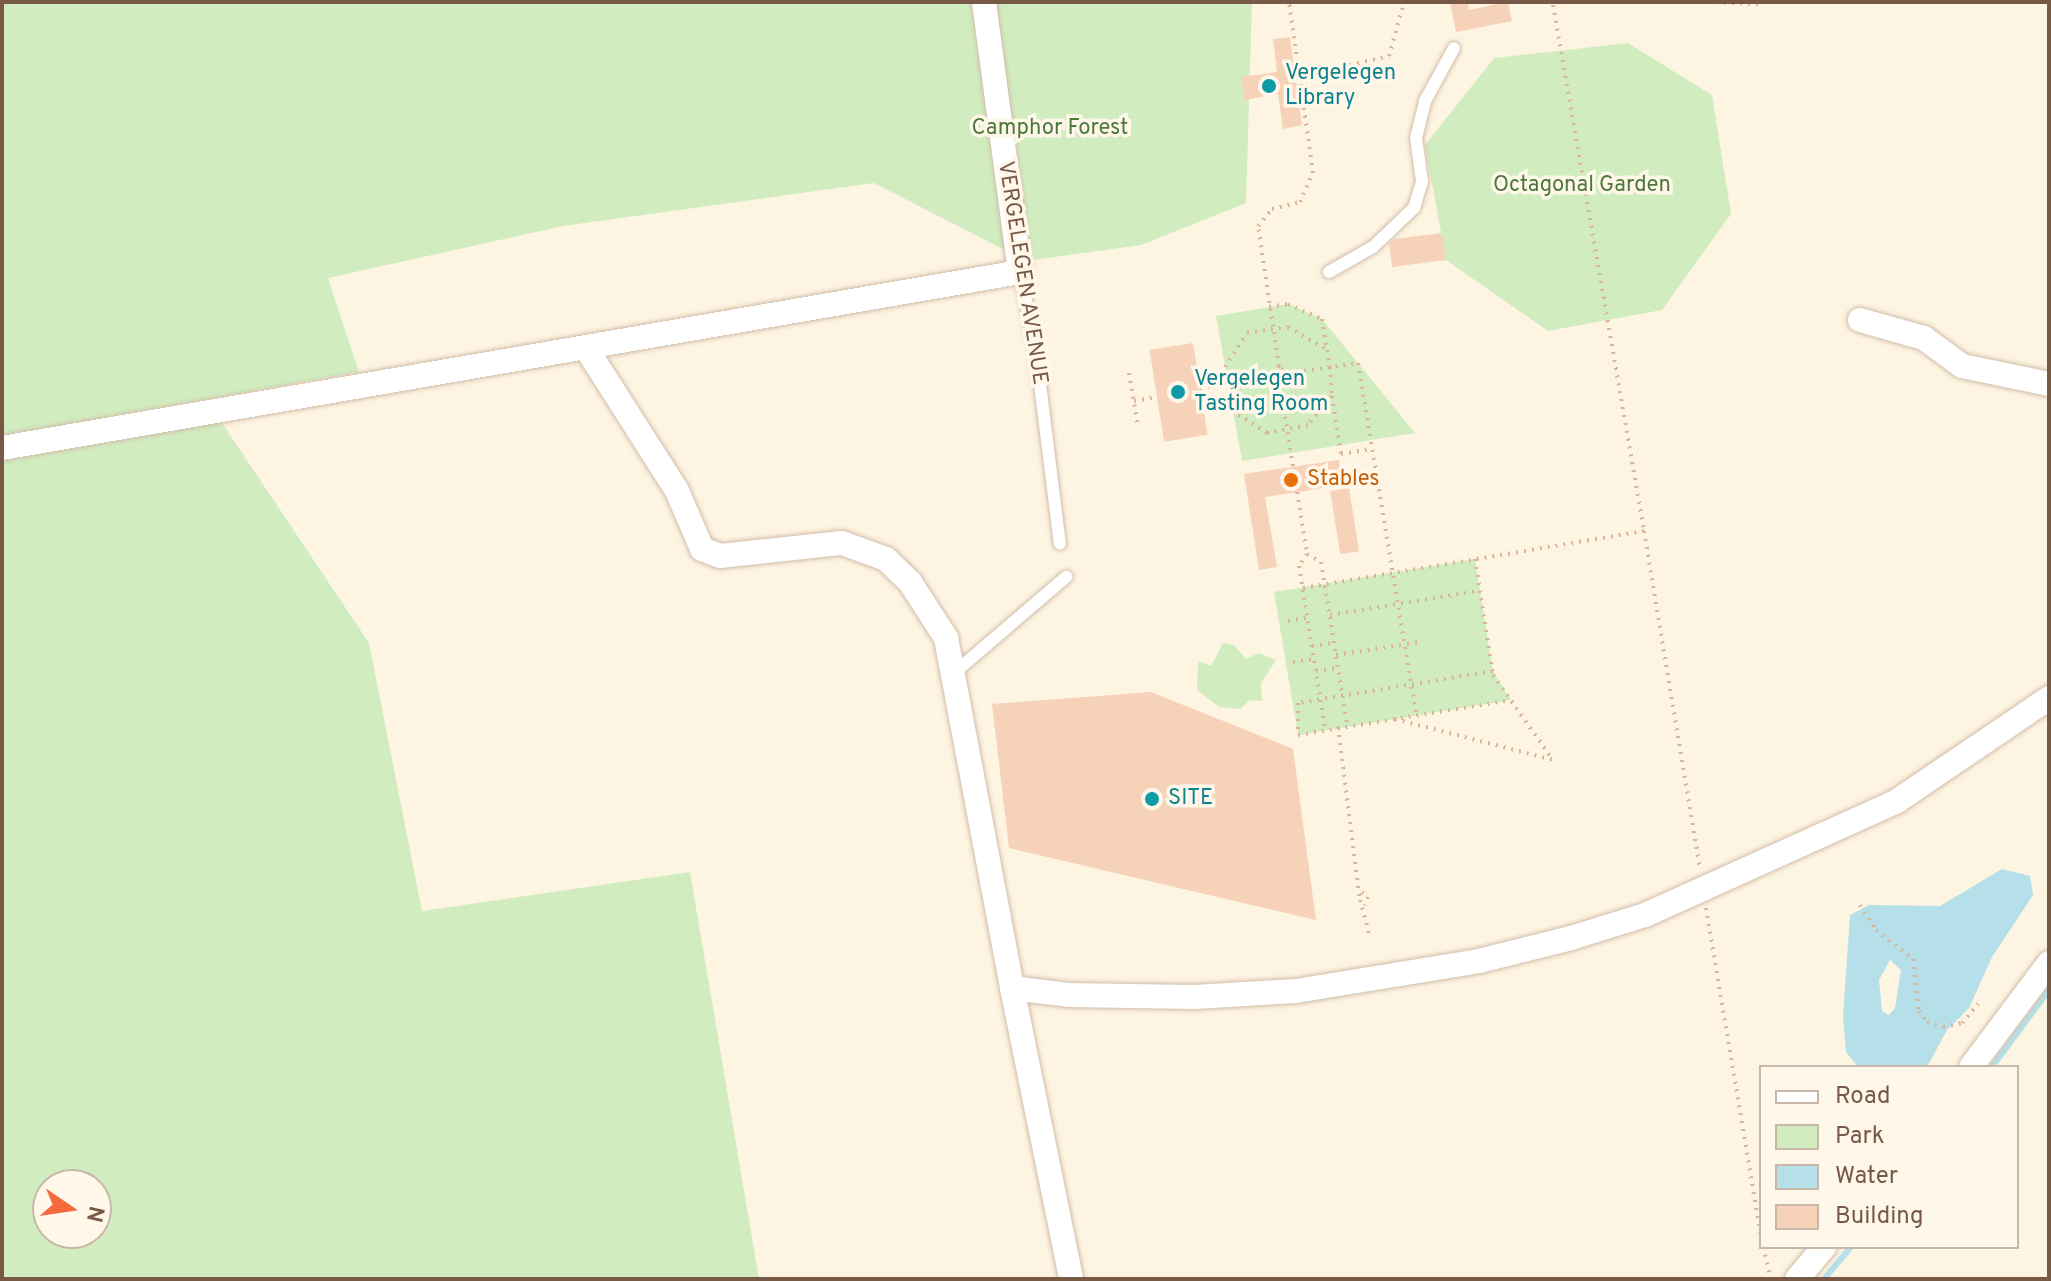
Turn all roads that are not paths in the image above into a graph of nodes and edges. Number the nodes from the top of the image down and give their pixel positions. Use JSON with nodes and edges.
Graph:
{"nodes":[{"id":1,"x":984,"y":2,"type":"edge"},
{"id":2,"x":1454,"y":48,"type":"dead end"},
{"id":3,"x":1020,"y":272,"type":"junction"},
{"id":4,"x":1329,"y":272,"type":"dead end"},
{"id":5,"x":1860,"y":320,"type":"dead end"},
{"id":6,"x":586,"y":348,"type":"junction"},
{"id":7,"x":2049,"y":384,"type":"edge"},
{"id":8,"x":2,"y":448,"type":"edge"},
{"id":9,"x":1060,"y":544,"type":"dead end"},
{"id":10,"x":1066,"y":577,"type":"dead end"},
{"id":11,"x":954,"y":673,"type":"junction"},
{"id":12,"x":2049,"y":698,"type":"edge"},
{"id":13,"x":2049,"y":963,"type":"edge"},
{"id":14,"x":1012,"y":988,"type":"junction"},
{"id":15,"x":1972,"y":1065,"type":"edge"},
{"id":16,"x":1822,"y":1249,"type":"edge"},
{"id":17,"x":1071,"y":1279,"type":"edge"},
{"id":18,"x":1797,"y":1279,"type":"edge"}],
"edges":[{"from":1,"to":3,"type":"street","name":"VERGELEGEN AVENUE"},
{"from":2,"to":4,"type":"lane"},
{"from":3,"to":6,"type":"street"},
{"from":3,"to":9,"type":"lane","name":"VERGELEGEN AVENUE"},
{"from":5,"to":7,"type":"street"},
{"from":6,"to":8,"type":"street"},
{"from":6,"to":11,"type":"street"},
{"from":10,"to":11,"type":"lane"},
{"from":11,"to":14,"type":"street"},
{"from":12,"to":14,"type":"street"},
{"from":13,"to":15,"type":"street"},
{"from":14,"to":17,"type":"street"},
{"from":16,"to":18,"type":"street"}]}
